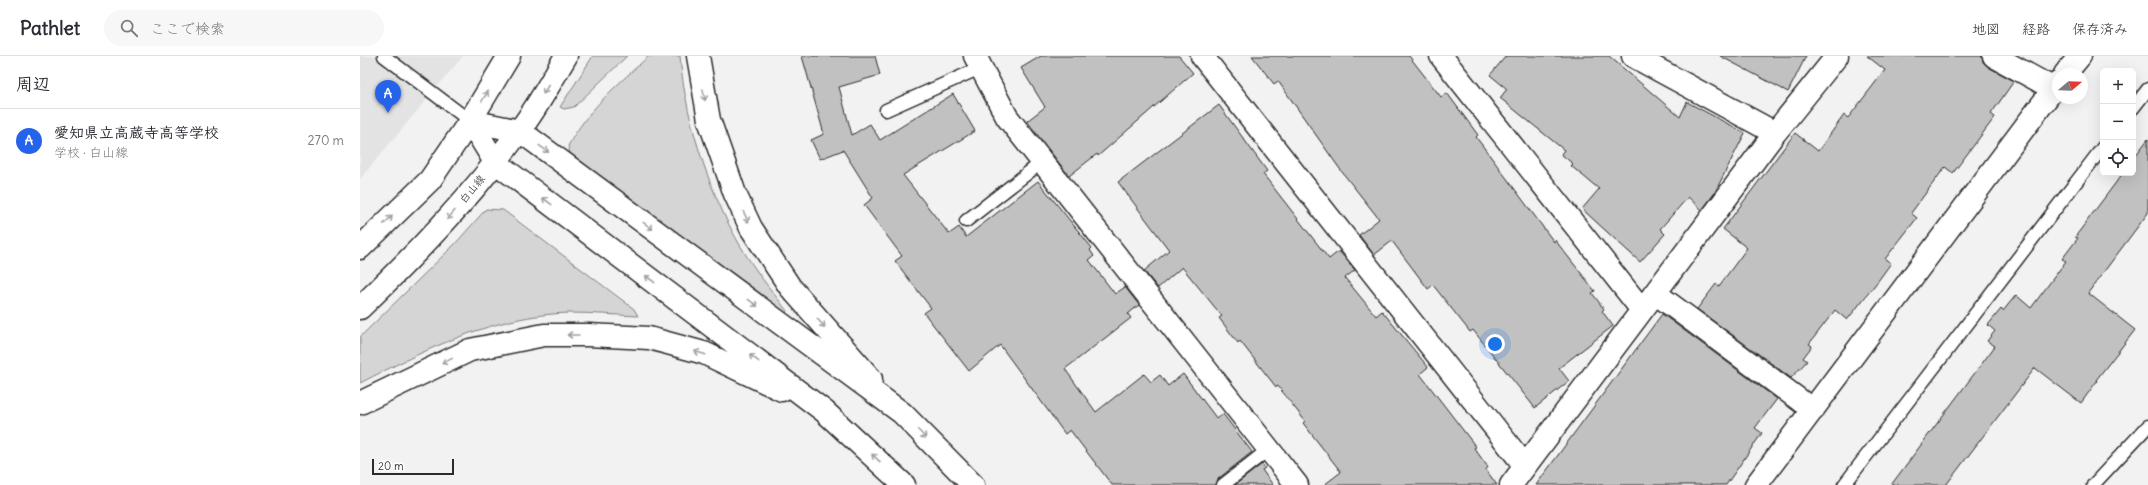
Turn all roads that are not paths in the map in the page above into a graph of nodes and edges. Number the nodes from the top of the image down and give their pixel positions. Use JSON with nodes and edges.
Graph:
{"nodes":[{"id":1,"x":384,"y":56,"type":"edge"},
{"id":2,"x":509,"y":56,"type":"edge"},
{"id":3,"x":566,"y":56,"type":"edge"},
{"id":4,"x":698,"y":56,"type":"edge"},
{"id":5,"x":1202,"y":56,"type":"edge"},
{"id":6,"x":1441,"y":56,"type":"edge"},
{"id":7,"x":1633,"y":56,"type":"edge"},
{"id":8,"x":1837,"y":56,"type":"edge"},
{"id":9,"x":1994,"y":56,"type":"edge"},
{"id":10,"x":2080,"y":56,"type":"edge"},
{"id":11,"x":978,"y":62,"type":"edge"},
{"id":12,"x":2070,"y":68,"type":"edge"},
{"id":13,"x":2052,"y":79,"type":"edge"},
{"id":14,"x":2148,"y":90,"type":"edge"},
{"id":15,"x":2052,"y":91,"type":"edge"},
{"id":16,"x":2136,"y":104,"type":"edge"},
{"id":17,"x":886,"y":110,"type":"dead end"},
{"id":18,"x":470,"y":121,"type":"junction"},
{"id":19,"x":520,"y":131,"type":"junction"},
{"id":20,"x":1775,"y":133,"type":"junction"},
{"id":21,"x":2100,"y":152,"type":"edge"},
{"id":22,"x":495,"y":162,"type":"junction"},
{"id":23,"x":1042,"y":162,"type":"junction"},
{"id":24,"x":966,"y":221,"type":"dead end"},
{"id":25,"x":360,"y":248,"type":"edge"},
{"id":26,"x":1655,"y":293,"type":"junction"},
{"id":27,"x":360,"y":308,"type":"edge"},
{"id":28,"x":1642,"y":310,"type":"junction"},
{"id":29,"x":360,"y":403,"type":"edge"},
{"id":30,"x":1813,"y":410,"type":"junction"},
{"id":31,"x":824,"y":411,"type":"junction"},
{"id":32,"x":902,"y":413,"type":"junction"},
{"id":33,"x":2148,"y":426,"type":"edge"},
{"id":34,"x":1269,"y":449,"type":"junction"},
{"id":35,"x":1525,"y":466,"type":"junction"},
{"id":36,"x":904,"y":485,"type":"edge"},
{"id":37,"x":973,"y":485,"type":"edge"},
{"id":38,"x":1223,"y":485,"type":"edge"},
{"id":39,"x":1297,"y":485,"type":"edge"},
{"id":40,"x":1511,"y":485,"type":"edge"},
{"id":41,"x":1756,"y":485,"type":"edge"},
{"id":42,"x":1844,"y":485,"type":"edge"},
{"id":43,"x":2093,"y":485,"type":"edge"}],
"edges":[{"from":1,"to":18,"type":"lane"},
{"from":18,"to":2,"type":"street","one_way":true},
{"from":3,"to":19,"type":"street","name":"白山線","one_way":true},
{"from":4,"to":32,"type":"street","one_way":true},
{"from":5,"to":35,"type":"street"},
{"from":6,"to":28,"type":"street"},
{"from":7,"to":20,"type":"street"},
{"from":8,"to":20,"type":"street"},
{"from":9,"to":13,"type":"street"},
{"from":10,"to":12,"type":"street"},
{"from":11,"to":17,"type":"lane"},
{"from":11,"to":23,"type":"street"},
{"from":14,"to":16,"type":"lane"},
{"from":15,"to":30,"type":"street"},
{"from":18,"to":19,"type":"street"},
{"from":18,"to":22,"type":"street"},
{"from":25,"to":18,"type":"street","one_way":true},
{"from":19,"to":22,"type":"street","name":"白山線"},
{"from":19,"to":32,"type":"street","one_way":true},
{"from":20,"to":26,"type":"street"},
{"from":21,"to":42,"type":"lane"},
{"from":22,"to":27,"type":"street","name":"白山線","one_way":true},
{"from":31,"to":22,"type":"street","one_way":true},
{"from":23,"to":24,"type":"lane"},
{"from":23,"to":34,"type":"street"},
{"from":26,"to":28,"type":"street"},
{"from":26,"to":30,"type":"street"},
{"from":28,"to":35,"type":"street"},
{"from":31,"to":29,"type":"street","one_way":true},
{"from":30,"to":41,"type":"street"},
{"from":36,"to":31,"type":"street","one_way":true},
{"from":32,"to":37,"type":"street","one_way":true},
{"from":33,"to":43,"type":"lane"},
{"from":34,"to":38,"type":"lane"},
{"from":34,"to":39,"type":"street"},
{"from":35,"to":40,"type":"street"}]}
